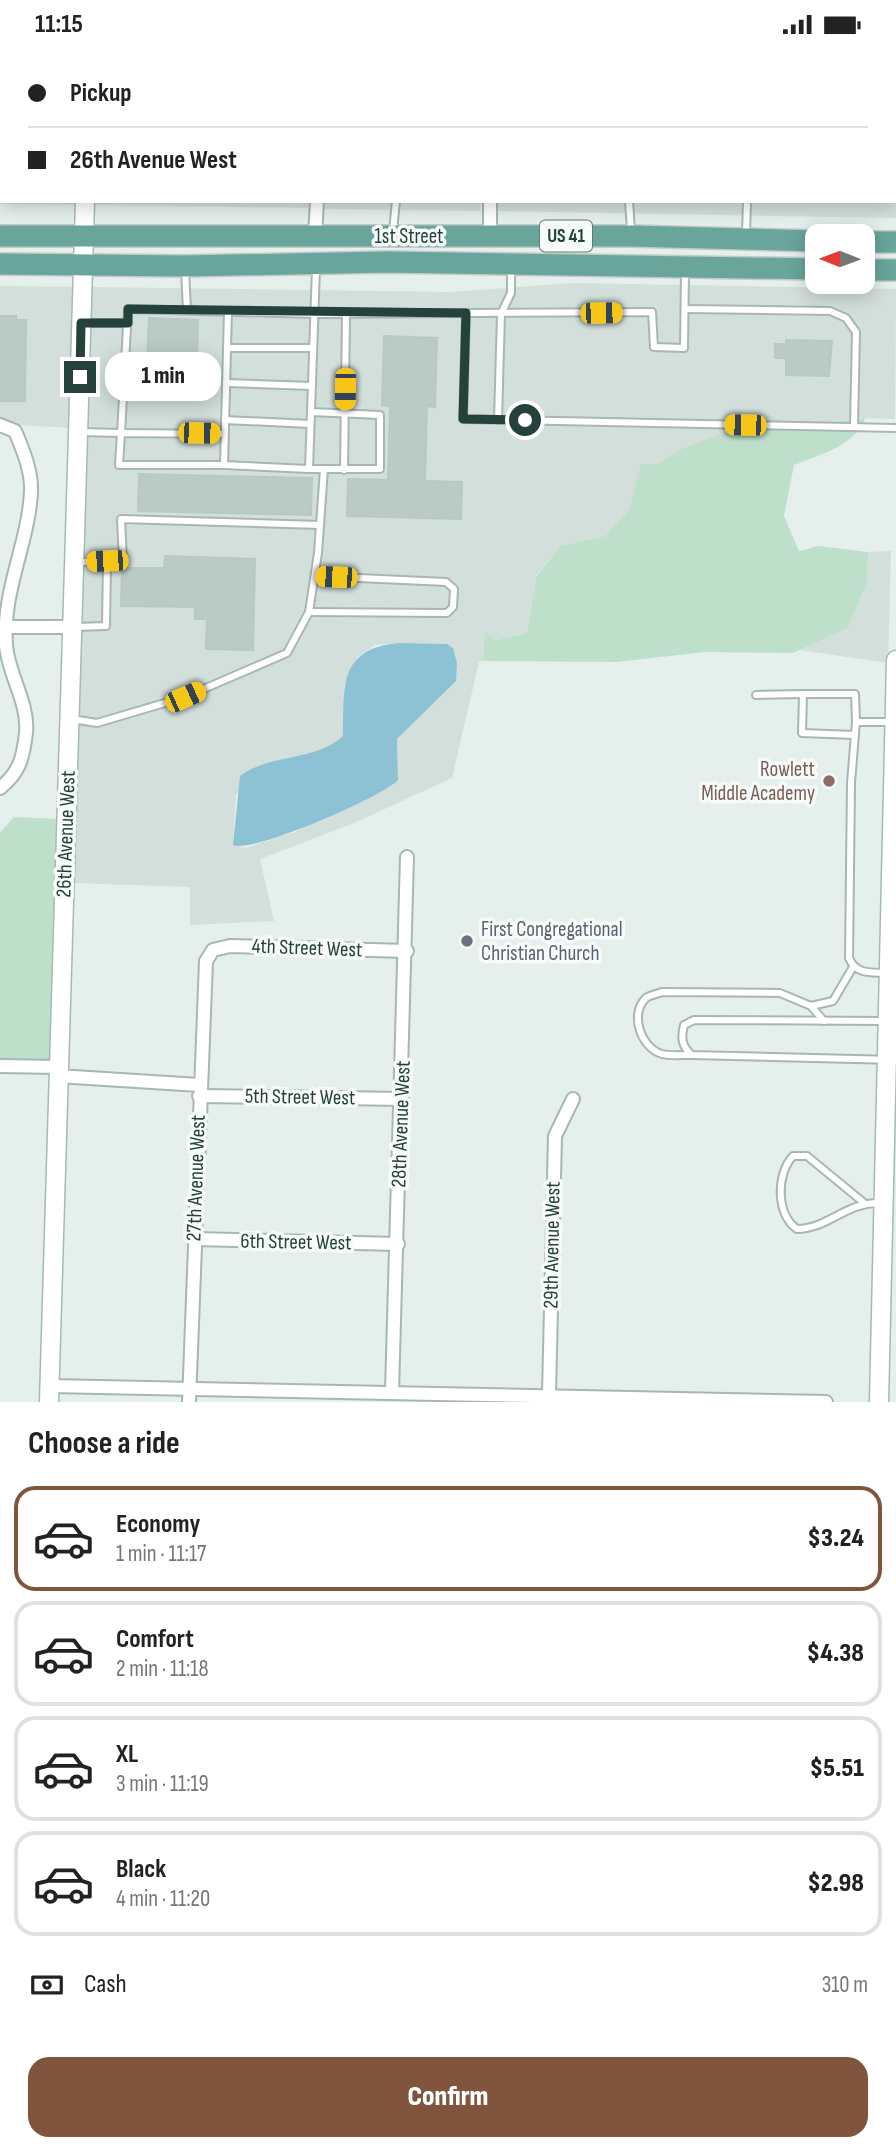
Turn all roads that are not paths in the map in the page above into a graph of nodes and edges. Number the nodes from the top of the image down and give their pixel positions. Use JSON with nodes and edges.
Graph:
{"nodes":[{"id":1,"x":85,"y":203,"type":"edge"},
{"id":2,"x":317,"y":203,"type":"edge"},
{"id":3,"x":396,"y":203,"type":"edge"},
{"id":4,"x":490,"y":203,"type":"edge"},
{"id":5,"x":629,"y":203,"type":"edge"},
{"id":6,"x":747,"y":203,"type":"edge"},
{"id":7,"x":0,"y":236,"type":"edge"},
{"id":8,"x":314,"y":236,"type":"junction"},
{"id":9,"x":392,"y":236,"type":"junction"},
{"id":10,"x":489,"y":236,"type":"junction"},
{"id":11,"x":631,"y":236,"type":"junction"},
{"id":12,"x":84,"y":238,"type":"junction"},
{"id":13,"x":706,"y":239,"type":"junction"},
{"id":14,"x":746,"y":240,"type":"junction"},
{"id":15,"x":805,"y":241,"type":"edge"},
{"id":16,"x":875,"y":242,"type":"edge"},
{"id":17,"x":896,"y":242,"type":"edge"},
{"id":18,"x":317,"y":263,"type":"junction"},
{"id":19,"x":0,"y":264,"type":"edge"},
{"id":20,"x":511,"y":264,"type":"junction"},
{"id":21,"x":83,"y":265,"type":"junction"},
{"id":22,"x":185,"y":266,"type":"junction"},
{"id":23,"x":685,"y":267,"type":"junction"},
{"id":24,"x":805,"y":269,"type":"edge"},
{"id":25,"x":875,"y":270,"type":"edge"},
{"id":26,"x":896,"y":270,"type":"edge"},
{"id":27,"x":685,"y":309,"type":"junction"},
{"id":28,"x":187,"y":310,"type":"junction"},
{"id":29,"x":228,"y":311,"type":"junction"},
{"id":30,"x":466,"y":313,"type":"junction"},
{"id":31,"x":314,"y":314,"type":"junction"},
{"id":32,"x":346,"y":314,"type":"junction"},
{"id":33,"x":501,"y":314,"type":"junction"},
{"id":34,"x":81,"y":323,"type":"junction"},
{"id":35,"x":128,"y":323,"type":"junction"},
{"id":36,"x":227,"y":348,"type":"junction"},
{"id":37,"x":313,"y":348,"type":"junction"},
{"id":38,"x":226,"y":383,"type":"junction"},
{"id":39,"x":312,"y":386,"type":"junction"},
{"id":40,"x":311,"y":412,"type":"junction"},
{"id":41,"x":345,"y":414,"type":"junction"},
{"id":42,"x":225,"y":420,"type":"junction"},
{"id":43,"x":498,"y":420,"type":"junction"},
{"id":44,"x":310,"y":424,"type":"junction"},
{"id":45,"x":0,"y":425,"type":"edge"},
{"id":46,"x":854,"y":427,"type":"junction"},
{"id":47,"x":896,"y":428,"type":"edge"},
{"id":48,"x":78,"y":432,"type":"junction"},
{"id":49,"x":121,"y":433,"type":"junction"},
{"id":50,"x":224,"y":434,"type":"junction"},
{"id":51,"x":224,"y":465,"type":"junction"},
{"id":52,"x":309,"y":469,"type":"junction"},
{"id":53,"x":324,"y":469,"type":"junction"},
{"id":54,"x":344,"y":470,"type":"junction"},
{"id":55,"x":320,"y":525,"type":"junction"},
{"id":56,"x":107,"y":561,"type":"junction"},
{"id":57,"x":75,"y":562,"type":"junction"},
{"id":58,"x":315,"y":576,"type":"junction"},
{"id":59,"x":309,"y":612,"type":"junction"},
{"id":60,"x":3,"y":627,"type":"edge"},
{"id":61,"x":73,"y":627,"type":"junction"},
{"id":62,"x":896,"y":660,"type":"edge"},
{"id":63,"x":896,"y":669,"type":"edge"},
{"id":64,"x":803,"y":694,"type":"junction"},
{"id":65,"x":756,"y":695,"type":"dead end"},
{"id":66,"x":70,"y":719,"type":"junction"},
{"id":67,"x":856,"y":722,"type":"junction"},
{"id":68,"x":894,"y":722,"type":"edge"},
{"id":69,"x":855,"y":735,"type":"junction"},
{"id":70,"x":0,"y":788,"type":"edge"},
{"id":71,"x":407,"y":857,"type":"dead end"},
{"id":72,"x":407,"y":951,"type":"junction"},
{"id":73,"x":209,"y":955,"type":"joint"},
{"id":74,"x":853,"y":967,"type":"junction"},
{"id":75,"x":888,"y":973,"type":"junction"},
{"id":76,"x":811,"y":1006,"type":"junction"},
{"id":77,"x":824,"y":1021,"type":"junction"},
{"id":78,"x":887,"y":1021,"type":"junction"},
{"id":79,"x":692,"y":1055,"type":"junction"},
{"id":80,"x":891,"y":1060,"type":"edge"},
{"id":81,"x":0,"y":1066,"type":"edge"},
{"id":82,"x":58,"y":1072,"type":"junction"},
{"id":83,"x":199,"y":1091,"type":"junction"},
{"id":84,"x":402,"y":1098,"type":"junction"},
{"id":85,"x":573,"y":1099,"type":"dead end"},
{"id":86,"x":863,"y":1202,"type":"junction"},
{"id":87,"x":883,"y":1203,"type":"junction"},
{"id":88,"x":194,"y":1239,"type":"junction"},
{"id":89,"x":398,"y":1244,"type":"junction"},
{"id":90,"x":392,"y":1392,"type":"junction"},
{"id":91,"x":49,"y":1394,"type":"edge"},
{"id":92,"x":549,"y":1394,"type":"junction"},
{"id":93,"x":190,"y":1395,"type":"edge"},
{"id":94,"x":826,"y":1402,"type":"edge"},
{"id":95,"x":879,"y":1402,"type":"edge"}],
"edges":[{"from":1,"to":12,"type":"street","name":"26th Avenue West"},
{"from":2,"to":8,"type":"street"},
{"from":3,"to":9,"type":"lane"},
{"from":4,"to":10,"type":"street"},
{"from":5,"to":11,"type":"lane"},
{"from":6,"to":14,"type":"lane"},
{"from":7,"to":12,"type":"main road","name":"1st Street","number":"US 41"},
{"from":8,"to":9,"type":"main road","name":"1st Street","number":"US 41"},
{"from":8,"to":12,"type":"main road","name":"1st Street","number":"US 41"},
{"from":9,"to":10,"type":"main road","name":"1st Street","number":"US 41"},
{"from":10,"to":11,"type":"main road","name":"1st Street","number":"US 41"},
{"from":10,"to":18,"type":"main road"},
{"from":11,"to":13,"type":"main road","name":"1st Street","number":"US 41"},
{"from":12,"to":21,"type":"street","name":"26th Avenue West"},
{"from":13,"to":14,"type":"main road","name":"1st Street","number":"US 41"},
{"from":13,"to":20,"type":"main road"},
{"from":14,"to":15,"type":"main road","name":"1st Street","number":"US 41"},
{"from":16,"to":17,"type":"main road"},
{"from":18,"to":20,"type":"main road","name":"1st Street","number":"US 41"},
{"from":18,"to":22,"type":"main road","name":"1st Street","number":"US 41"},
{"from":18,"to":31,"type":"lane"},
{"from":19,"to":21,"type":"main road","name":"1st Street","number":"US 41"},
{"from":20,"to":23,"type":"main road","name":"1st Street","number":"US 41"},
{"from":20,"to":33,"type":"lane"},
{"from":21,"to":22,"type":"main road","name":"1st Street","number":"US 41"},
{"from":21,"to":34,"type":"street","name":"26th Avenue West"},
{"from":22,"to":28,"type":"lane"},
{"from":23,"to":24,"type":"main road","name":"1st Street","number":"US 41"},
{"from":23,"to":27,"type":"lane"},
{"from":25,"to":26,"type":"main road"},
{"from":27,"to":33,"type":"lane"},
{"from":27,"to":46,"type":"lane"},
{"from":28,"to":29,"type":"lane"},
{"from":28,"to":35,"type":"lane"},
{"from":29,"to":31,"type":"lane"},
{"from":29,"to":36,"type":"lane"},
{"from":30,"to":32,"type":"lane"},
{"from":30,"to":33,"type":"lane"},
{"from":30,"to":43,"type":"lane"},
{"from":31,"to":32,"type":"lane"},
{"from":31,"to":37,"type":"lane"},
{"from":32,"to":41,"type":"lane"},
{"from":33,"to":43,"type":"lane"},
{"from":34,"to":35,"type":"lane"},
{"from":34,"to":48,"type":"street","name":"26th Avenue West"},
{"from":35,"to":49,"type":"lane"},
{"from":36,"to":37,"type":"lane"},
{"from":36,"to":38,"type":"lane"},
{"from":37,"to":39,"type":"lane"},
{"from":38,"to":39,"type":"lane"},
{"from":38,"to":42,"type":"lane"},
{"from":39,"to":40,"type":"lane"},
{"from":40,"to":41,"type":"lane"},
{"from":40,"to":44,"type":"lane"},
{"from":41,"to":54,"type":"lane"},
{"from":41,"to":54,"type":"lane"},
{"from":42,"to":44,"type":"lane"},
{"from":42,"to":50,"type":"lane"},
{"from":43,"to":46,"type":"lane"},
{"from":44,"to":52,"type":"lane"},
{"from":45,"to":60,"type":"street"},
{"from":46,"to":47,"type":"lane"},
{"from":48,"to":49,"type":"lane"},
{"from":48,"to":57,"type":"street","name":"26th Avenue West"},
{"from":49,"to":50,"type":"lane"},
{"from":49,"to":51,"type":"lane"},
{"from":50,"to":51,"type":"lane"},
{"from":51,"to":52,"type":"lane"},
{"from":52,"to":53,"type":"lane"},
{"from":53,"to":54,"type":"lane"},
{"from":53,"to":55,"type":"lane"},
{"from":55,"to":56,"type":"lane"},
{"from":55,"to":58,"type":"lane"},
{"from":56,"to":57,"type":"lane"},
{"from":56,"to":61,"type":"lane"},
{"from":57,"to":61,"type":"street","name":"26th Avenue West"},
{"from":58,"to":59,"type":"lane"},
{"from":58,"to":59,"type":"lane"},
{"from":59,"to":66,"type":"lane"},
{"from":60,"to":61,"type":"street"},
{"from":60,"to":70,"type":"street"},
{"from":61,"to":66,"type":"street","name":"26th Avenue West"},
{"from":62,"to":63,"type":"street"},
{"from":63,"to":68,"type":"street"},
{"from":64,"to":65,"type":"lane"},
{"from":64,"to":67,"type":"lane"},
{"from":64,"to":69,"type":"lane"},
{"from":66,"to":82,"type":"street","name":"26th Avenue West"},
{"from":67,"to":68,"type":"lane"},
{"from":67,"to":69,"type":"lane"},
{"from":68,"to":75,"type":"street"},
{"from":69,"to":74,"type":"lane"},
{"from":71,"to":72,"type":"street","name":"28th Avenue West"},
{"from":72,"to":73,"type":"street","name":"4th Street West"},
{"from":72,"to":84,"type":"street","name":"28th Avenue West"},
{"from":73,"to":83,"type":"street","name":"27th Avenue West"},
{"from":74,"to":75,"type":"lane"},
{"from":74,"to":76,"type":"lane"},
{"from":75,"to":78,"type":"street"},
{"from":76,"to":77,"type":"lane"},
{"from":76,"to":79,"type":"lane"},
{"from":77,"to":78,"type":"lane"},
{"from":77,"to":79,"type":"lane"},
{"from":78,"to":80,"type":"street"},
{"from":79,"to":80,"type":"lane"},
{"from":80,"to":87,"type":"street"},
{"from":81,"to":82,"type":"street","name":"5th Street West"},
{"from":82,"to":83,"type":"street","name":"5th Street West"},
{"from":82,"to":91,"type":"street","name":"26th Avenue West"},
{"from":83,"to":84,"type":"street","name":"5th Street West"},
{"from":83,"to":88,"type":"street","name":"27th Avenue West"},
{"from":84,"to":89,"type":"street","name":"28th Avenue West"},
{"from":85,"to":92,"type":"street","name":"29th Avenue West"},
{"from":86,"to":86,"type":"lane"},
{"from":86,"to":87,"type":"lane"},
{"from":87,"to":95,"type":"street"},
{"from":88,"to":89,"type":"street","name":"6th Street West"},
{"from":88,"to":93,"type":"street","name":"27th Avenue West"},
{"from":89,"to":90,"type":"street","name":"28th Avenue West"},
{"from":90,"to":92,"type":"street"},
{"from":90,"to":93,"type":"street"},
{"from":91,"to":93,"type":"street"},
{"from":92,"to":94,"type":"street"}]}
